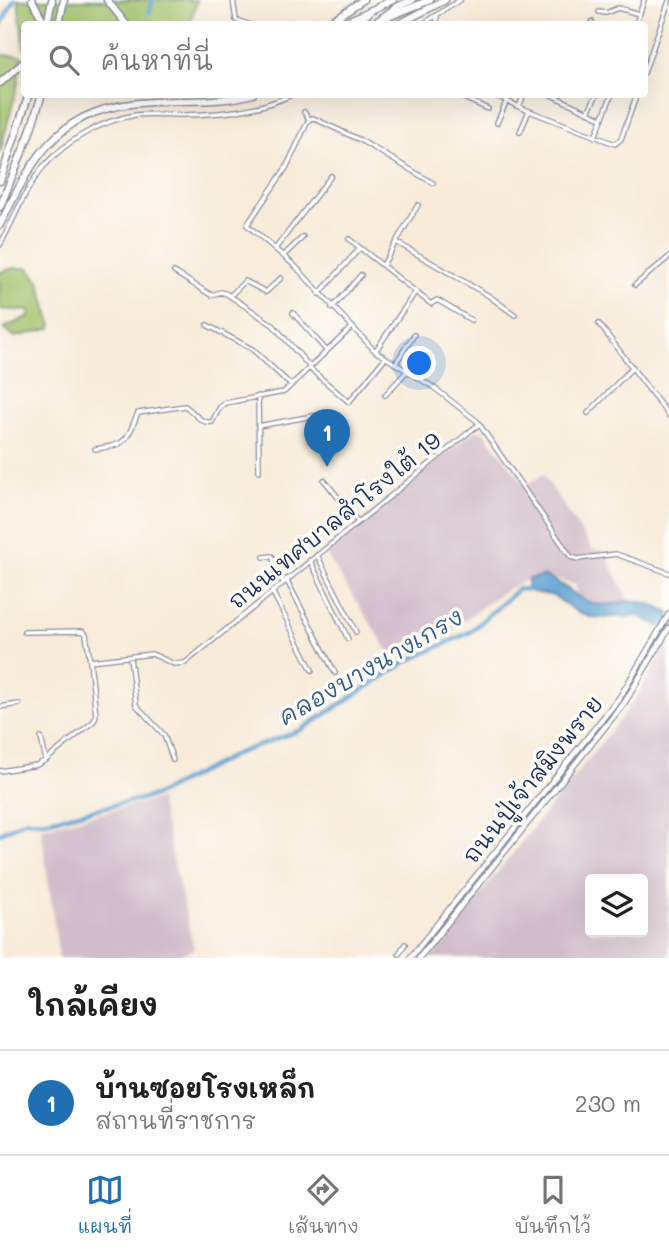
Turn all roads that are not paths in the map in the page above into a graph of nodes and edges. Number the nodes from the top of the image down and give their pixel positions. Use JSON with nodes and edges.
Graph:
{"nodes":[{"id":1,"x":32,"y":0,"type":"edge"},
{"id":2,"x":51,"y":0,"type":"edge"},
{"id":3,"x":64,"y":0,"type":"edge"},
{"id":4,"x":107,"y":0,"type":"edge"},
{"id":5,"x":233,"y":0,"type":"edge"},
{"id":6,"x":363,"y":0,"type":"edge"},
{"id":7,"x":388,"y":0,"type":"edge"},
{"id":8,"x":393,"y":0,"type":"edge"},
{"id":9,"x":412,"y":0,"type":"edge"},
{"id":10,"x":430,"y":0,"type":"edge"},
{"id":11,"x":445,"y":0,"type":"edge"},
{"id":12,"x":460,"y":0,"type":"edge"},
{"id":13,"x":644,"y":0,"type":"edge"},
{"id":14,"x":669,"y":1,"type":"edge"},
{"id":15,"x":380,"y":5,"type":"junction"},
{"id":16,"x":599,"y":12,"type":"dead end"},
{"id":17,"x":639,"y":13,"type":"junction"},
{"id":18,"x":437,"y":15,"type":"junction"},
{"id":19,"x":381,"y":20,"type":"joint"},
{"id":20,"x":44,"y":21,"type":"edge"},
{"id":21,"x":47,"y":21,"type":"edge"},
{"id":22,"x":60,"y":21,"type":"edge"},
{"id":23,"x":124,"y":21,"type":"edge"},
{"id":24,"x":239,"y":21,"type":"edge"},
{"id":25,"x":331,"y":21,"type":"edge"},
{"id":26,"x":347,"y":21,"type":"edge"},
{"id":27,"x":358,"y":21,"type":"edge"},
{"id":28,"x":405,"y":21,"type":"edge"},
{"id":29,"x":428,"y":21,"type":"edge"},
{"id":30,"x":437,"y":21,"type":"edge"},
{"id":31,"x":637,"y":21,"type":"edge"},
{"id":32,"x":648,"y":64,"type":"edge"},
{"id":33,"x":21,"y":65,"type":"edge"},
{"id":34,"x":0,"y":83,"type":"edge"},
{"id":35,"x":28,"y":98,"type":"edge"},
{"id":36,"x":41,"y":98,"type":"edge"},
{"id":37,"x":230,"y":98,"type":"edge"},
{"id":38,"x":283,"y":98,"type":"edge"},
{"id":39,"x":465,"y":98,"type":"edge"},
{"id":40,"x":500,"y":98,"type":"edge"},
{"id":41,"x":522,"y":98,"type":"edge"},
{"id":42,"x":562,"y":98,"type":"edge"},
{"id":43,"x":595,"y":98,"type":"edge"},
{"id":44,"x":610,"y":98,"type":"edge"},
{"id":45,"x":635,"y":98,"type":"edge"},
{"id":46,"x":506,"y":102,"type":"junction"},
{"id":47,"x":519,"y":107,"type":"junction"},
{"id":48,"x":488,"y":109,"type":"dead end"},
{"id":49,"x":529,"y":111,"type":"junction"},
{"id":50,"x":304,"y":112,"type":"dead end"},
{"id":51,"x":588,"y":112,"type":"junction"},
{"id":52,"x":599,"y":117,"type":"dead end"},
{"id":53,"x":309,"y":119,"type":"junction"},
{"id":54,"x":496,"y":123,"type":"dead end"},
{"id":55,"x":520,"y":132,"type":"dead end"},
{"id":56,"x":595,"y":138,"type":"junction"},
{"id":57,"x":331,"y":176,"type":"dead end"},
{"id":58,"x":0,"y":181,"type":"edge"},
{"id":59,"x":433,"y":183,"type":"dead end"},
{"id":60,"x":418,"y":205,"type":"dead end"},
{"id":61,"x":0,"y":207,"type":"edge"},
{"id":62,"x":0,"y":225,"type":"edge"},
{"id":63,"x":303,"y":237,"type":"dead end"},
{"id":64,"x":349,"y":239,"type":"dead end"},
{"id":65,"x":396,"y":242,"type":"junction"},
{"id":66,"x":0,"y":245,"type":"edge"},
{"id":67,"x":360,"y":248,"type":"junction"},
{"id":68,"x":275,"y":249,"type":"junction"},
{"id":69,"x":283,"y":257,"type":"junction"},
{"id":70,"x":669,"y":257,"type":"edge"},
{"id":71,"x":383,"y":265,"type":"junction"},
{"id":72,"x":174,"y":272,"type":"dead end"},
{"id":73,"x":361,"y":275,"type":"dead end"},
{"id":74,"x":281,"y":278,"type":"dead end"},
{"id":75,"x":635,"y":285,"type":"dead end"},
{"id":76,"x":416,"y":291,"type":"junction"},
{"id":77,"x":319,"y":293,"type":"junction"},
{"id":78,"x":230,"y":296,"type":"junction"},
{"id":79,"x":332,"y":308,"type":"junction"},
{"id":80,"x":293,"y":313,"type":"dead end"},
{"id":81,"x":515,"y":314,"type":"dead end"},
{"id":82,"x":471,"y":320,"type":"dead end"},
{"id":83,"x":599,"y":324,"type":"dead end"},
{"id":84,"x":208,"y":325,"type":"dead end"},
{"id":85,"x":351,"y":328,"type":"junction"},
{"id":86,"x":414,"y":335,"type":"dead end"},
{"id":87,"x":326,"y":350,"type":"junction"},
{"id":88,"x":375,"y":351,"type":"junction"},
{"id":89,"x":385,"y":358,"type":"junction"},
{"id":90,"x":396,"y":364,"type":"junction"},
{"id":91,"x":309,"y":367,"type":"junction"},
{"id":92,"x":634,"y":367,"type":"junction"},
{"id":93,"x":407,"y":371,"type":"junction"},
{"id":94,"x":291,"y":386,"type":"junction"},
{"id":95,"x":385,"y":395,"type":"dead end"},
{"id":96,"x":257,"y":396,"type":"junction"},
{"id":97,"x":588,"y":413,"type":"dead end"},
{"id":98,"x":313,"y":416,"type":"dead end"},
{"id":99,"x":669,"y":416,"type":"edge"},
{"id":100,"x":477,"y":421,"type":"junction"},
{"id":101,"x":258,"y":426,"type":"junction"},
{"id":102,"x":95,"y":449,"type":"dead end"},
{"id":103,"x":259,"y":471,"type":"dead end"},
{"id":104,"x":324,"y":480,"type":"dead end"},
{"id":105,"x":358,"y":522,"type":"junction"},
{"id":106,"x":317,"y":555,"type":"junction"},
{"id":107,"x":264,"y":557,"type":"dead end"},
{"id":108,"x":310,"y":561,"type":"junction"},
{"id":109,"x":669,"y":573,"type":"edge"},
{"id":110,"x":285,"y":581,"type":"junction"},
{"id":111,"x":272,"y":591,"type":"junction"},
{"id":112,"x":669,"y":614,"type":"edge"},
{"id":113,"x":669,"y":628,"type":"edge"},
{"id":114,"x":24,"y":632,"type":"dead end"},
{"id":115,"x":356,"y":632,"type":"dead end"},
{"id":116,"x":348,"y":639,"type":"dead end"},
{"id":117,"x":654,"y":648,"type":"junction"},
{"id":118,"x":130,"y":656,"type":"junction"},
{"id":119,"x":90,"y":661,"type":"junction"},
{"id":120,"x":313,"y":670,"type":"dead end"},
{"id":121,"x":335,"y":673,"type":"dead end"},
{"id":122,"x":19,"y":704,"type":"dead end"},
{"id":123,"x":0,"y":707,"type":"edge"},
{"id":124,"x":41,"y":738,"type":"dead end"},
{"id":125,"x":46,"y":760,"type":"junction"},
{"id":126,"x":173,"y":760,"type":"dead end"},
{"id":127,"x":0,"y":771,"type":"edge"},
{"id":128,"x":405,"y":944,"type":"dead end"},
{"id":129,"x":418,"y":948,"type":"junction"},
{"id":130,"x":400,"y":954,"type":"dead end"},
{"id":131,"x":421,"y":955,"type":"edge"},
{"id":132,"x":410,"y":958,"type":"edge"}],
"edges":[{"from":1,"to":20,"type":"highway"},
{"from":2,"to":21,"type":"highway"},
{"from":3,"to":22,"type":"highway"},
{"from":4,"to":23,"type":"highway"},
{"from":5,"to":24,"type":"street"},
{"from":6,"to":25,"type":"highway"},
{"from":7,"to":15,"type":"highway"},
{"from":8,"to":15,"type":"highway"},
{"from":9,"to":19,"type":"highway"},
{"from":10,"to":19,"type":"highway"},
{"from":11,"to":28,"type":"highway"},
{"from":12,"to":18,"type":"street"},
{"from":13,"to":17,"type":"street"},
{"from":14,"to":32,"type":"street"},
{"from":15,"to":26,"type":"highway"},
{"from":15,"to":27,"type":"highway"},
{"from":16,"to":17,"type":"street"},
{"from":17,"to":31,"type":"street"},
{"from":18,"to":29,"type":"street"},
{"from":18,"to":30,"type":"street"},
{"from":33,"to":34,"type":"highway"},
{"from":35,"to":58,"type":"highway"},
{"from":36,"to":61,"type":"highway"},
{"from":37,"to":62,"type":"highway"},
{"from":38,"to":66,"type":"street"},
{"from":39,"to":48,"type":"street"},
{"from":40,"to":46,"type":"street"},
{"from":41,"to":47,"type":"street"},
{"from":42,"to":51,"type":"street"},
{"from":43,"to":51,"type":"street"},
{"from":44,"to":56,"type":"street"},
{"from":45,"to":56,"type":"street"},
{"from":46,"to":47,"type":"street"},
{"from":46,"to":54,"type":"street"},
{"from":47,"to":49,"type":"street"},
{"from":49,"to":55,"type":"street"},
{"from":49,"to":56,"type":"street"},
{"from":50,"to":53,"type":"street"},
{"from":51,"to":52,"type":"street"},
{"from":53,"to":59,"type":"street"},
{"from":53,"to":68,"type":"street"},
{"from":57,"to":68,"type":"street"},
{"from":60,"to":65,"type":"street"},
{"from":63,"to":69,"type":"street"},
{"from":64,"to":67,"type":"street"},
{"from":65,"to":71,"type":"street"},
{"from":65,"to":81,"type":"street"},
{"from":67,"to":71,"type":"street"},
{"from":67,"to":77,"type":"street"},
{"from":68,"to":69,"type":"street"},
{"from":69,"to":77,"type":"street"},
{"from":70,"to":75,"type":"street"},
{"from":71,"to":76,"type":"street"},
{"from":72,"to":78,"type":"street"},
{"from":73,"to":79,"type":"street"},
{"from":74,"to":78,"type":"street"},
{"from":76,"to":82,"type":"street"},
{"from":76,"to":88,"type":"street"},
{"from":77,"to":79,"type":"street"},
{"from":78,"to":91,"type":"street"},
{"from":79,"to":85,"type":"street"},
{"from":80,"to":87,"type":"street"},
{"from":83,"to":92,"type":"street"},
{"from":84,"to":94,"type":"street"},
{"from":85,"to":87,"type":"street"},
{"from":85,"to":88,"type":"street"},
{"from":86,"to":90,"type":"street"},
{"from":87,"to":91,"type":"street"},
{"from":88,"to":89,"type":"street"},
{"from":89,"to":90,"type":"street"},
{"from":89,"to":91,"type":"street"},
{"from":90,"to":93,"type":"street"},
{"from":91,"to":94,"type":"street"},
{"from":92,"to":97,"type":"street"},
{"from":92,"to":99,"type":"street"},
{"from":93,"to":95,"type":"street"},
{"from":93,"to":100,"type":"street"},
{"from":94,"to":96,"type":"street"},
{"from":96,"to":101,"type":"street"},
{"from":96,"to":102,"type":"street"},
{"from":98,"to":101,"type":"street"},
{"from":100,"to":105,"type":"street","name":"ถนนเทศบาลสำโรงใต้ 19"},
{"from":100,"to":109,"type":"street"},
{"from":101,"to":103,"type":"street"},
{"from":104,"to":105,"type":"street"},
{"from":105,"to":106,"type":"street","name":"ถนนเทศบาลสำโรงใต้ 19"},
{"from":106,"to":108,"type":"street","name":"ถนนเทศบาลสำโรงใต้ 19"},
{"from":106,"to":115,"type":"street"},
{"from":107,"to":110,"type":"street"},
{"from":108,"to":110,"type":"street","name":"ถนนเทศบาลสำโรงใต้ 19"},
{"from":108,"to":116,"type":"street"},
{"from":110,"to":111,"type":"street","name":"ถนนเทศบาลสำโรงใต้ 19"},
{"from":110,"to":121,"type":"street"},
{"from":111,"to":118,"type":"street","name":"ถนนเทศบาลสำโรงใต้ 19"},
{"from":111,"to":120,"type":"street"},
{"from":112,"to":117,"type":"main road","name":"ถนนปู่เจ้าสมิงพราย"},
{"from":113,"to":117,"type":"main road","name":"ถนนปู่เจ้าสมิงพราย"},
{"from":114,"to":119,"type":"street"},
{"from":117,"to":129,"type":"main road","name":"ถนนปู่เจ้าสมิงพราย"},
{"from":117,"to":131,"type":"main road","name":"ถนนปู่เจ้าสมิงพราย"},
{"from":118,"to":119,"type":"street","name":"ถนนเทศบาลสำโรงใต้ 19"},
{"from":118,"to":126,"type":"street"},
{"from":119,"to":125,"type":"street"},
{"from":122,"to":123,"type":"street"},
{"from":124,"to":125,"type":"street"},
{"from":125,"to":127,"type":"street"},
{"from":128,"to":130,"type":"street"},
{"from":129,"to":131,"type":"main road"},
{"from":129,"to":132,"type":"main road","name":"ถนนปู่เจ้าสมิงพราย"}]}
